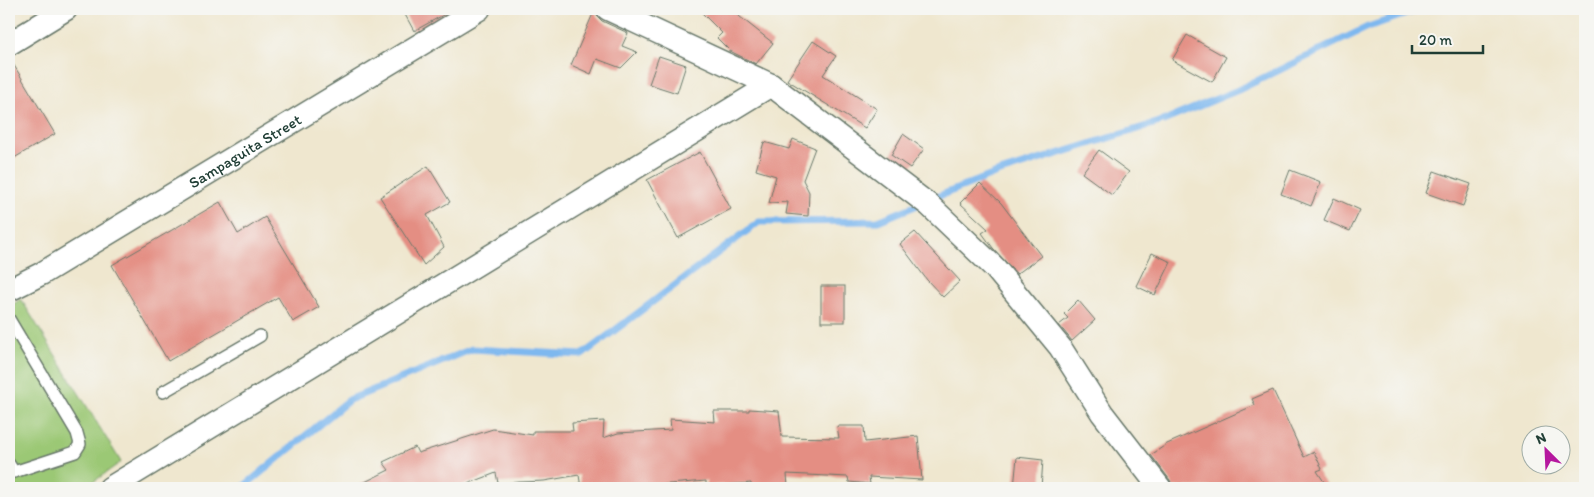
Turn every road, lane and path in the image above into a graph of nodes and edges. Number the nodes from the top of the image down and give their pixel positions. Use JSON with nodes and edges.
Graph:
{"nodes":[{"id":1,"x":66,"y":9,"type":"edge"},
{"id":2,"x":479,"y":9,"type":"edge"},
{"id":3,"x":608,"y":9,"type":"edge"},
{"id":4,"x":9,"y":44,"type":"edge"},
{"id":5,"x":771,"y":85,"type":"junction"},
{"id":6,"x":9,"y":290,"type":"edge"},
{"id":7,"x":9,"y":319,"type":"edge"},
{"id":8,"x":260,"y":336,"type":"dead end"},
{"id":9,"x":163,"y":392,"type":"dead end"},
{"id":10,"x":10,"y":470,"type":"edge"},
{"id":11,"x":110,"y":488,"type":"edge"},
{"id":12,"x":1160,"y":488,"type":"edge"}],
"edges":[{"from":1,"to":4,"type":"street"},
{"from":2,"to":6,"type":"street","name":"Sampaguita Street"},
{"from":3,"to":5,"type":"street"},
{"from":5,"to":11,"type":"street"},
{"from":5,"to":12,"type":"street"},
{"from":7,"to":10,"type":"lane"},
{"from":8,"to":9,"type":"lane"}]}
